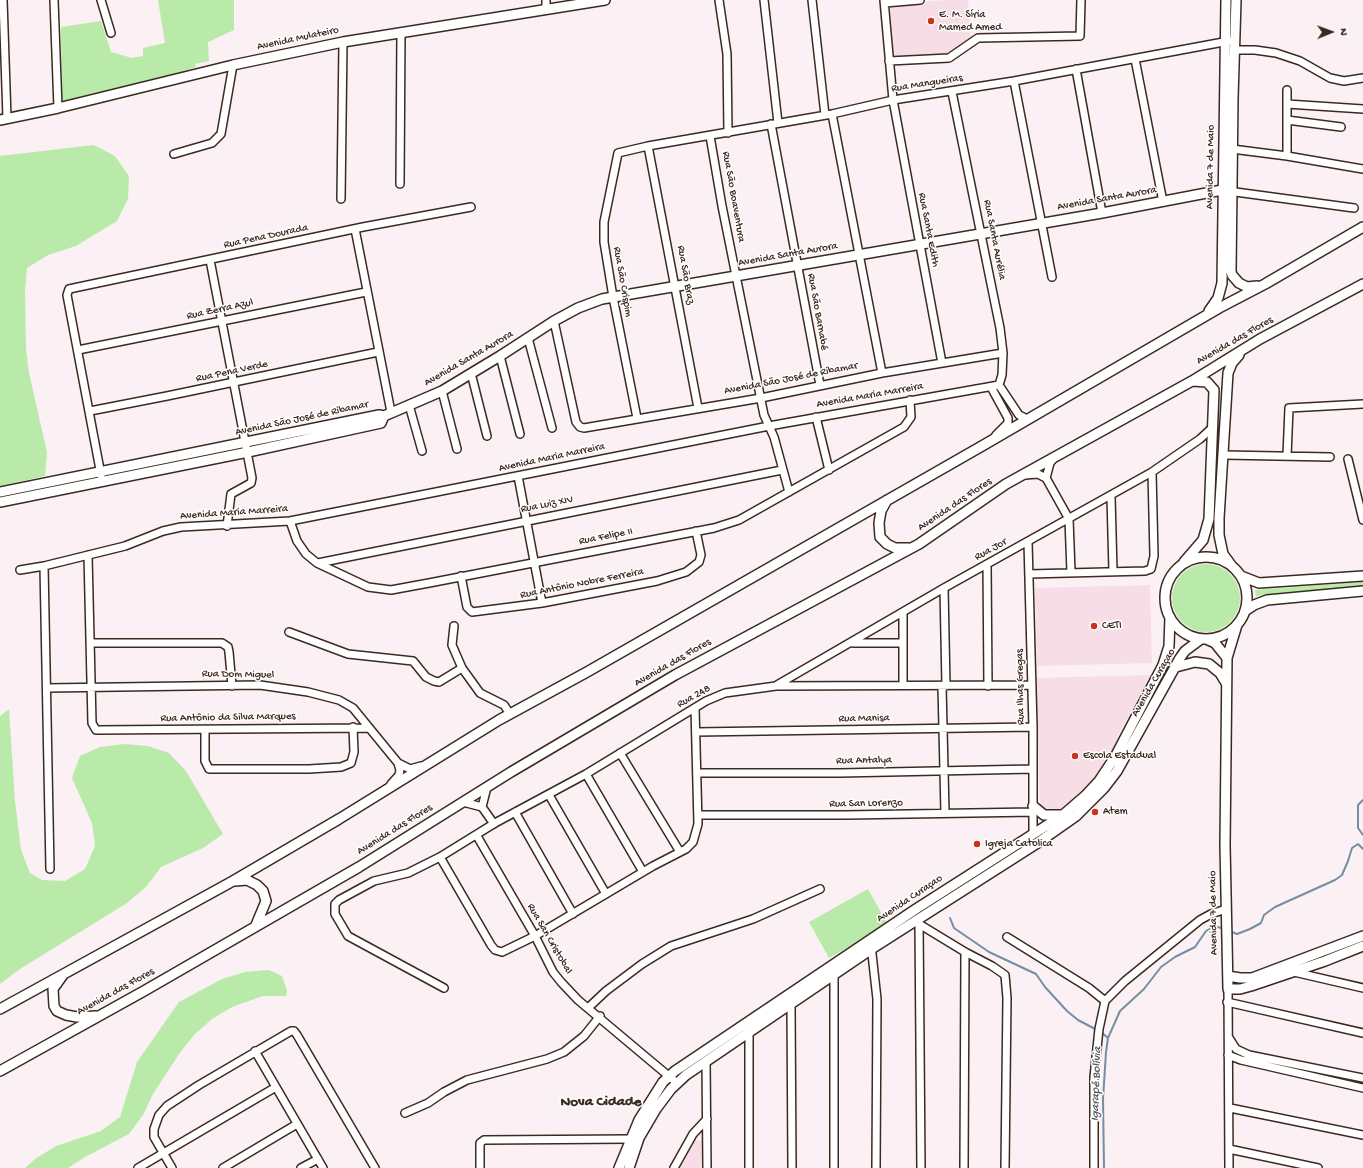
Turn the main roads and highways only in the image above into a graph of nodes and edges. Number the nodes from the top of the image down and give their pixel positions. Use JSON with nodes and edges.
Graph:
{"nodes":[{"id":1,"x":604,"y":0,"type":"edge"},
{"id":2,"x":1226,"y":0,"type":"edge"},
{"id":3,"x":1236,"y":0,"type":"edge"},
{"id":4,"x":4,"y":119,"type":"edge"},
{"id":5,"x":1227,"y":191,"type":"junction"},
{"id":6,"x":1363,"y":227,"type":"edge"},
{"id":7,"x":1265,"y":284,"type":"junction"},
{"id":8,"x":1363,"y":284,"type":"edge"},
{"id":9,"x":1194,"y":323,"type":"junction"},
{"id":10,"x":1260,"y":339,"type":"junction"},
{"id":11,"x":1192,"y":381,"type":"junction"},
{"id":12,"x":388,"y":414,"type":"joint"},
{"id":13,"x":102,"y":477,"type":"junction"},
{"id":14,"x":0,"y":492,"type":"edge"},
{"id":15,"x":887,"y":500,"type":"junction"},
{"id":16,"x":0,"y":502,"type":"edge"},
{"id":17,"x":919,"y":544,"type":"junction"},
{"id":18,"x":1180,"y":566,"type":"junction"},
{"id":19,"x":1232,"y":566,"type":"junction"},
{"id":20,"x":1241,"y":576,"type":"junction"},
{"id":21,"x":1363,"y":576,"type":"edge"},
{"id":22,"x":1363,"y":591,"type":"edge"},
{"id":23,"x":1245,"y":612,"type":"junction"},
{"id":24,"x":1170,"y":617,"type":"junction"},
{"id":25,"x":1237,"y":625,"type":"junction"},
{"id":26,"x":1203,"y":639,"type":"junction"},
{"id":27,"x":1226,"y":658,"type":"junction"},
{"id":28,"x":1176,"y":667,"type":"junction"},
{"id":29,"x":1226,"y":683,"type":"junction"},
{"id":30,"x":1034,"y":809,"type":"road end"},
{"id":31,"x":1063,"y":814,"type":"junction"},
{"id":32,"x":974,"y":872,"type":"junction"},
{"id":33,"x":977,"y":881,"type":"junction"},
{"id":34,"x":233,"y":882,"type":"junction"},
{"id":35,"x":256,"y":926,"type":"junction"},
{"id":36,"x":1362,"y":940,"type":"edge"},
{"id":37,"x":871,"y":944,"type":"junction"},
{"id":38,"x":65,"y":973,"type":"junction"},
{"id":39,"x":1228,"y":976,"type":"junction"},
{"id":40,"x":0,"y":1009,"type":"edge"},
{"id":41,"x":100,"y":1015,"type":"junction"},
{"id":42,"x":0,"y":1071,"type":"edge"},
{"id":43,"x":619,"y":1168,"type":"edge"},
{"id":44,"x":629,"y":1168,"type":"edge"}],
"edges":[{"from":1,"to":4,"type":"main road","name":"Avenida Mulateiro"},
{"from":2,"to":5,"type":"main road","name":"Avenida 7 de Maio"},
{"from":3,"to":5,"type":"main road","name":"Avenida 7 de Maio"},
{"from":5,"to":7,"type":"main road","name":"Avenida 7 de Maio"},
{"from":5,"to":9,"type":"main road","name":"Avenida 7 de Maio"},
{"from":5,"to":12,"type":"main road","name":"Avenida Santa Aurora"},
{"from":6,"to":7,"type":"main road"},
{"from":7,"to":9,"type":"main road"},
{"from":8,"to":10,"type":"main road","name":"Avenida das Flores"},
{"from":9,"to":15,"type":"main road"},
{"from":10,"to":11,"type":"main road","name":"Avenida das Flores"},
{"from":10,"to":19,"type":"main road"},
{"from":11,"to":17,"type":"main road","name":"Avenida das Flores"},
{"from":11,"to":18,"type":"main road"},
{"from":12,"to":13,"type":"main road","name":"Avenida São José de Ribamar"},
{"from":13,"to":14,"type":"main road","name":"Avenida São José de Ribamar"},
{"from":13,"to":16,"type":"main road","name":"Avenida São José de Ribamar"},
{"from":15,"to":17,"type":"main road"},
{"from":15,"to":34,"type":"main road"},
{"from":17,"to":35,"type":"main road","name":"Avenida das Flores"},
{"from":18,"to":19,"type":"main road"},
{"from":18,"to":24,"type":"main road"},
{"from":19,"to":20,"type":"main road"},
{"from":20,"to":21,"type":"main road"},
{"from":20,"to":23,"type":"main road"},
{"from":22,"to":23,"type":"main road"},
{"from":23,"to":25,"type":"main road"},
{"from":24,"to":26,"type":"main road"},
{"from":24,"to":31,"type":"main road","name":"Avenida Curaçao"},
{"from":25,"to":26,"type":"main road"},
{"from":25,"to":27,"type":"main road","name":"Avenida 7 de Maio"},
{"from":26,"to":27,"type":"main road"},
{"from":26,"to":28,"type":"main road","name":"Avenida Curaçao"},
{"from":27,"to":29,"type":"main road","name":"Avenida 7 de Maio"},
{"from":28,"to":29,"type":"main road"},
{"from":28,"to":33,"type":"main road","name":"Avenida Curaçao"},
{"from":29,"to":39,"type":"main road","name":"Avenida 7 de Maio"},
{"from":30,"to":31,"type":"main road"},
{"from":31,"to":32,"type":"main road","name":"Avenida Curaçao"},
{"from":32,"to":33,"type":"main road"},
{"from":32,"to":37,"type":"main road","name":"Avenida Curaçao"},
{"from":33,"to":37,"type":"main road","name":"Avenida Curaçao"},
{"from":34,"to":35,"type":"main road"},
{"from":34,"to":38,"type":"main road"},
{"from":35,"to":41,"type":"main road","name":"Avenida das Flores"},
{"from":36,"to":39,"type":"main road"},
{"from":36,"to":39,"type":"main road","name":"Avenida 7 de Maio"},
{"from":37,"to":43,"type":"main road","name":"Avenida Curaçao"},
{"from":37,"to":44,"type":"main road","name":"Avenida Curaçao"},
{"from":38,"to":40,"type":"main road"},
{"from":38,"to":41,"type":"main road"},
{"from":41,"to":42,"type":"main road","name":"Avenida das Flores"}]}
